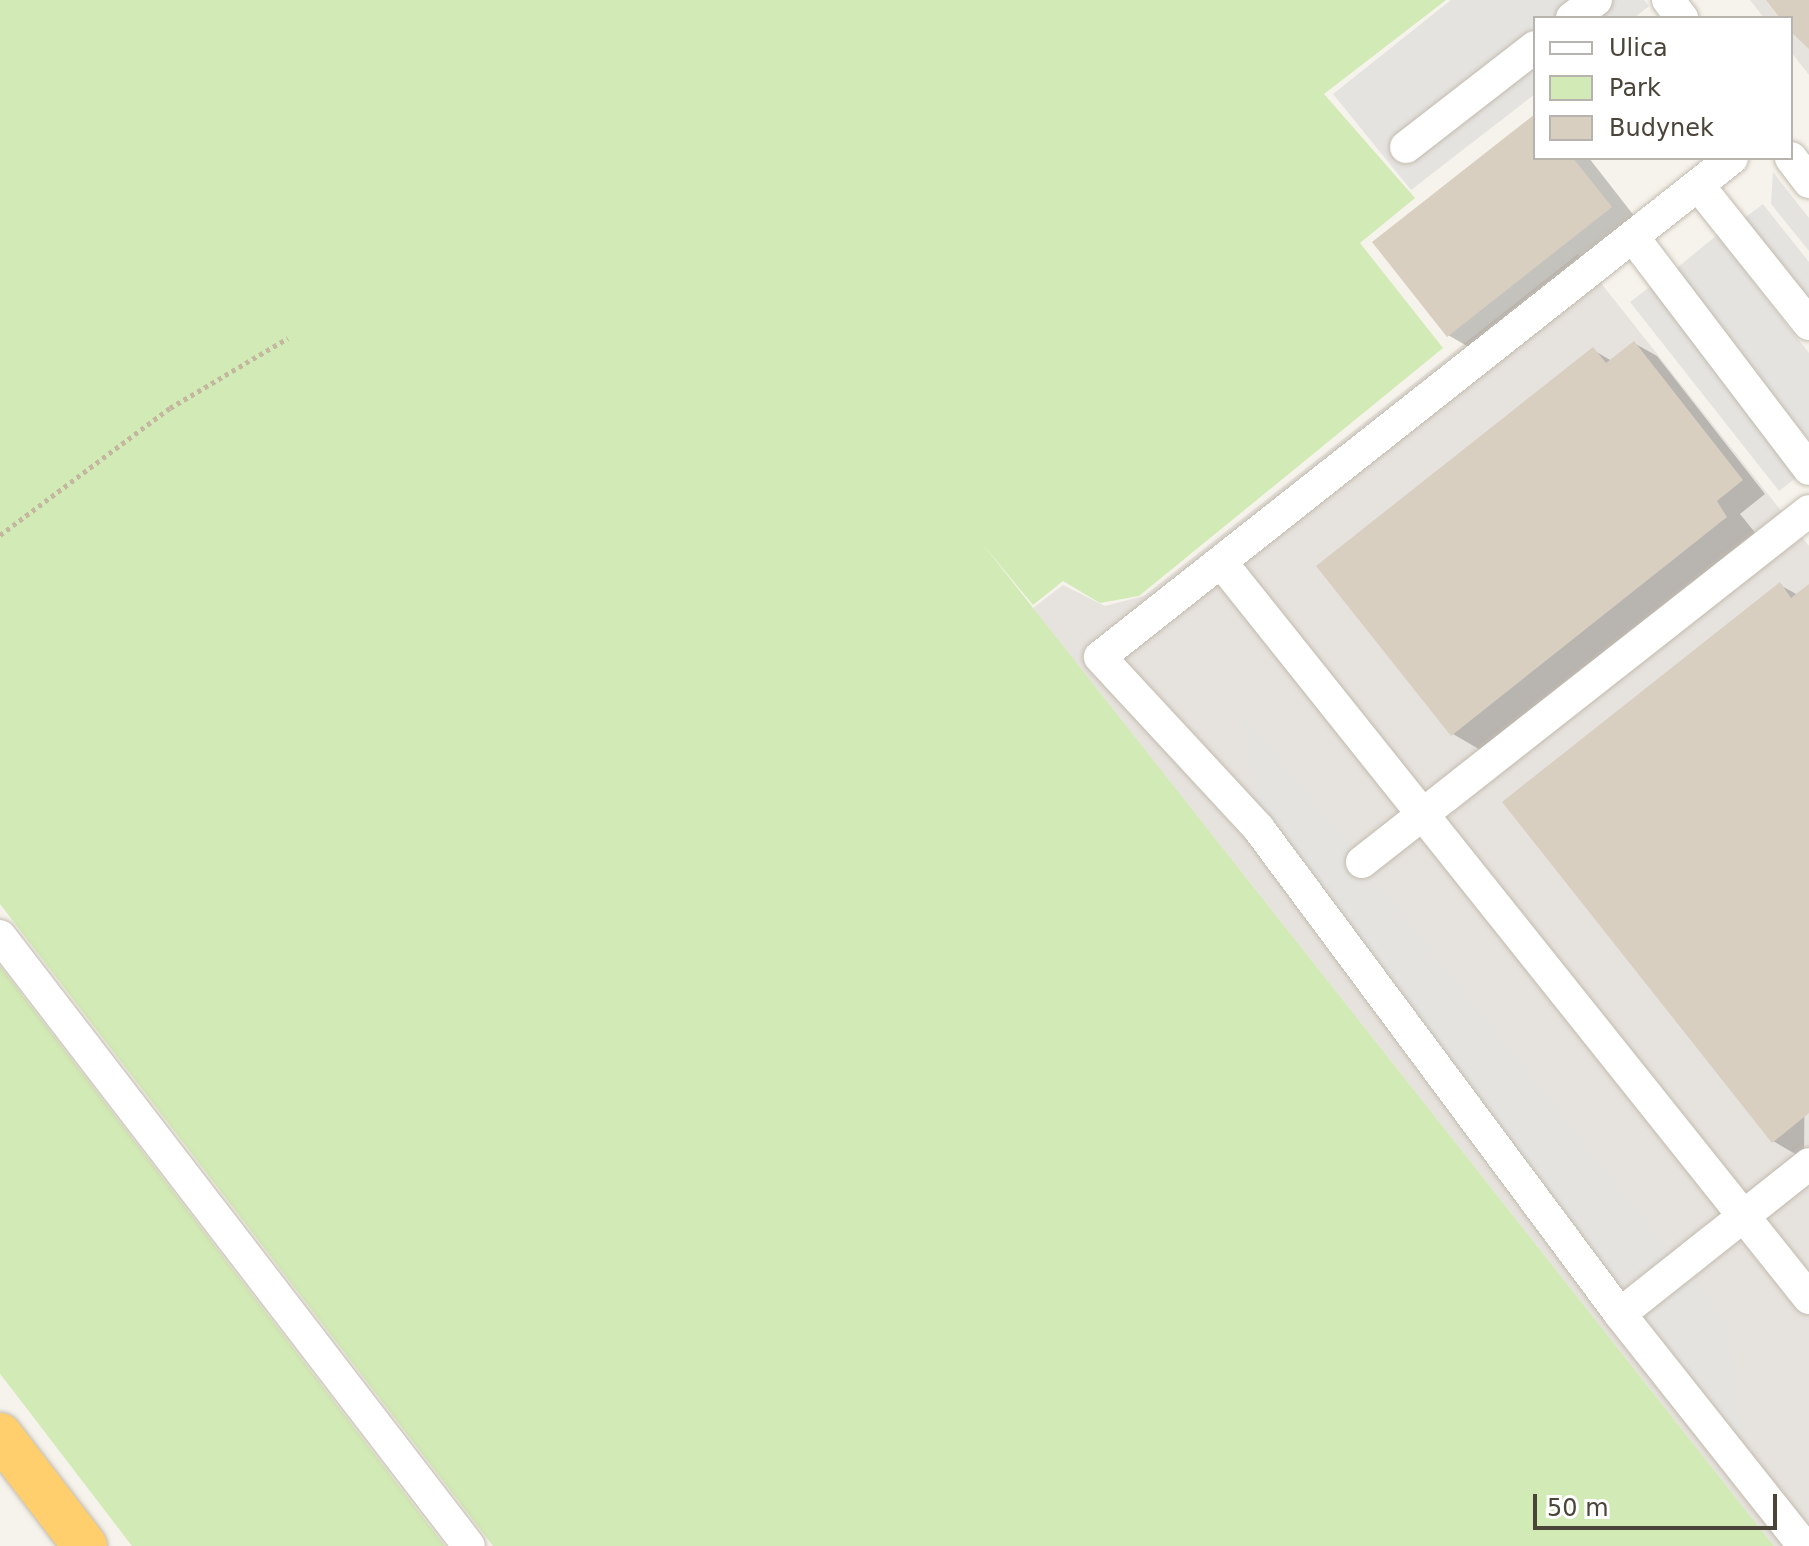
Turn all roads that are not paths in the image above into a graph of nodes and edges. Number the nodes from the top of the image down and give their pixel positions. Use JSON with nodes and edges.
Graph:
{"nodes":[{"id":1,"x":1596,"y":0,"type":"edge"},
{"id":2,"x":1668,"y":0,"type":"edge"},
{"id":3,"x":1575,"y":16,"type":"edge"},
{"id":4,"x":1680,"y":16,"type":"edge"},
{"id":5,"x":1533,"y":49,"type":"edge"},
{"id":6,"x":1406,"y":147,"type":"dead end"},
{"id":7,"x":1729,"y":160,"type":"edge"},
{"id":8,"x":1698,"y":185,"type":"junction"},
{"id":9,"x":1633,"y":237,"type":"junction"},
{"id":10,"x":1809,"y":324,"type":"edge"},
{"id":11,"x":1809,"y":469,"type":"edge"},
{"id":12,"x":1809,"y":511,"type":"edge"},
{"id":13,"x":1221,"y":562,"type":"junction"},
{"id":14,"x":1426,"y":811,"type":"junction"},
{"id":15,"x":1362,"y":862,"type":"dead end"},
{"id":16,"x":0,"y":936,"type":"edge"},
{"id":17,"x":1809,"y":1164,"type":"edge"},
{"id":18,"x":1744,"y":1216,"type":"junction"},
{"id":19,"x":1809,"y":1298,"type":"edge"},
{"id":20,"x":1620,"y":1314,"type":"junction"},
{"id":21,"x":0,"y":1435,"type":"edge"},
{"id":22,"x":85,"y":1546,"type":"edge"},
{"id":23,"x":469,"y":1546,"type":"edge"},
{"id":24,"x":1804,"y":1546,"type":"edge"}],
"edges":[{"from":1,"to":3,"type":"lane"},
{"from":2,"to":4,"type":"lane"},
{"from":5,"to":6,"type":"lane"},
{"from":7,"to":8,"type":"lane"},
{"from":8,"to":9,"type":"lane"},
{"from":8,"to":10,"type":"lane"},
{"from":9,"to":11,"type":"lane"},
{"from":9,"to":13,"type":"lane"},
{"from":12,"to":14,"type":"lane"},
{"from":13,"to":14,"type":"lane"},
{"from":13,"to":20,"type":"lane"},
{"from":14,"to":15,"type":"lane"},
{"from":14,"to":18,"type":"lane"},
{"from":16,"to":23,"type":"lane"},
{"from":17,"to":18,"type":"lane"},
{"from":18,"to":19,"type":"lane"},
{"from":18,"to":20,"type":"lane"},
{"from":20,"to":24,"type":"lane"},
{"from":21,"to":22,"type":"highway"}]}
